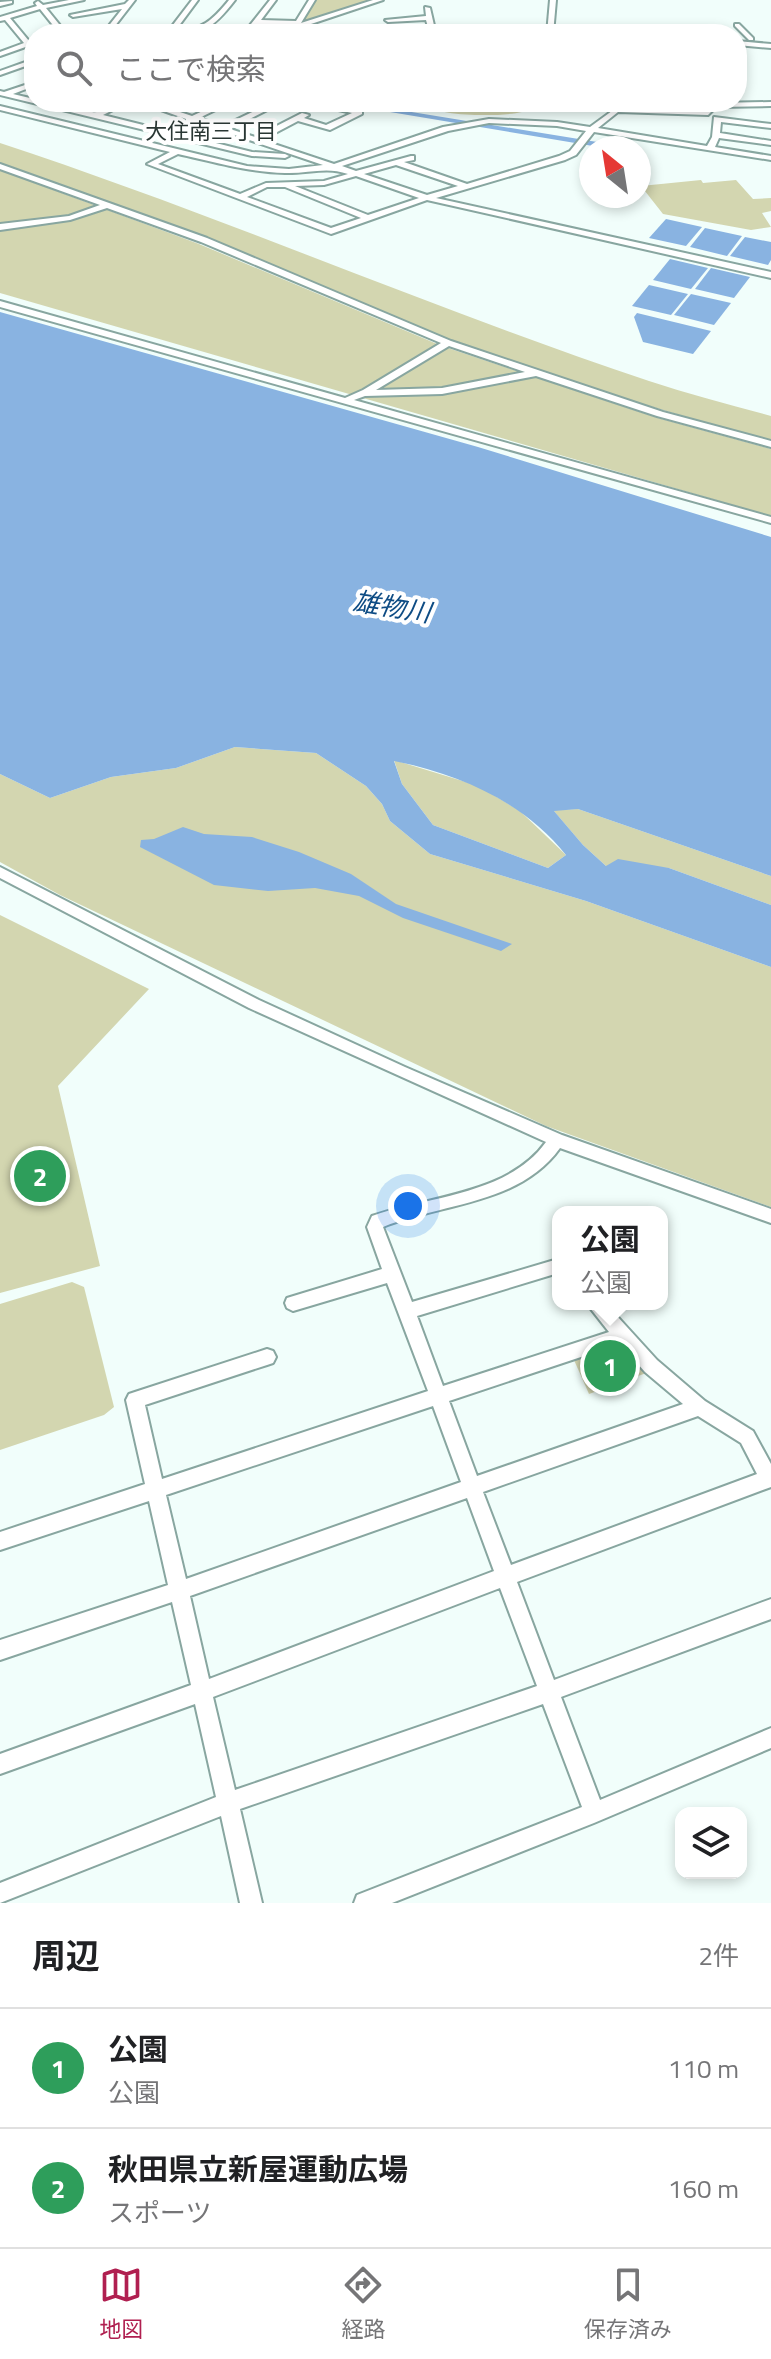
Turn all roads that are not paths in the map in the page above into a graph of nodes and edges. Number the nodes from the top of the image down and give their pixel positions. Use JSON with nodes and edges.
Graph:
{"nodes":[{"id":1,"x":35,"y":0,"type":"edge"},
{"id":2,"x":81,"y":0,"type":"edge"},
{"id":3,"x":195,"y":0,"type":"edge"},
{"id":4,"x":232,"y":0,"type":"edge"},
{"id":5,"x":273,"y":0,"type":"edge"},
{"id":6,"x":312,"y":0,"type":"edge"},
{"id":7,"x":380,"y":0,"type":"edge"},
{"id":8,"x":553,"y":0,"type":"edge"},
{"id":9,"x":10,"y":2,"type":"dead end"},
{"id":10,"x":61,"y":2,"type":"edge"},
{"id":11,"x":130,"y":3,"type":"edge"},
{"id":12,"x":0,"y":4,"type":"edge"},
{"id":13,"x":41,"y":7,"type":"junction"},
{"id":14,"x":427,"y":8,"type":"dead end"},
{"id":15,"x":73,"y":15,"type":"junction"},
{"id":16,"x":3,"y":18,"type":"edge"},
{"id":17,"x":427,"y":18,"type":"junction"},
{"id":18,"x":388,"y":20,"type":"dead end"},
{"id":19,"x":258,"y":22,"type":"joint"},
{"id":20,"x":55,"y":24,"type":"edge"},
{"id":21,"x":81,"y":24,"type":"edge"},
{"id":22,"x":114,"y":24,"type":"edge"},
{"id":23,"x":177,"y":24,"type":"edge"},
{"id":24,"x":213,"y":24,"type":"edge"},
{"id":25,"x":285,"y":24,"type":"edge"},
{"id":26,"x":299,"y":24,"type":"edge"},
{"id":27,"x":301,"y":24,"type":"edge"},
{"id":28,"x":431,"y":24,"type":"edge"},
{"id":29,"x":551,"y":24,"type":"edge"},
{"id":30,"x":747,"y":35,"type":"edge"},
{"id":31,"x":771,"y":37,"type":"edge"},
{"id":32,"x":24,"y":39,"type":"edge"},
{"id":33,"x":751,"y":39,"type":"junction"},
{"id":34,"x":747,"y":40,"type":"edge"},
{"id":35,"x":747,"y":43,"type":"edge"},
{"id":36,"x":24,"y":45,"type":"edge"},
{"id":37,"x":771,"y":46,"type":"edge"},
{"id":38,"x":0,"y":54,"type":"edge"},
{"id":39,"x":0,"y":64,"type":"edge"},
{"id":40,"x":24,"y":64,"type":"edge"},
{"id":41,"x":12,"y":69,"type":"junction"},
{"id":42,"x":0,"y":73,"type":"edge"},
{"id":43,"x":24,"y":87,"type":"edge"},
{"id":44,"x":2,"y":94,"type":"edge"},
{"id":45,"x":24,"y":99,"type":"edge"},
{"id":46,"x":747,"y":104,"type":"edge"},
{"id":47,"x":771,"y":104,"type":"edge"},
{"id":48,"x":0,"y":108,"type":"edge"},
{"id":49,"x":24,"y":112,"type":"edge"},
{"id":50,"x":80,"y":112,"type":"edge"},
{"id":51,"x":104,"y":112,"type":"edge"},
{"id":52,"x":156,"y":112,"type":"edge"},
{"id":53,"x":172,"y":112,"type":"edge"},
{"id":54,"x":207,"y":112,"type":"edge"},
{"id":55,"x":258,"y":112,"type":"edge"},
{"id":56,"x":312,"y":112,"type":"edge"},
{"id":57,"x":359,"y":112,"type":"edge"},
{"id":58,"x":609,"y":112,"type":"edge"},
{"id":59,"x":21,"y":114,"type":"junction"},
{"id":60,"x":152,"y":114,"type":"dead end"},
{"id":61,"x":96,"y":116,"type":"junction"},
{"id":62,"x":142,"y":119,"type":"dead end"},
{"id":63,"x":192,"y":119,"type":"junction"},
{"id":64,"x":298,"y":119,"type":"junction"},
{"id":65,"x":131,"y":124,"type":"junction"},
{"id":66,"x":771,"y":126,"type":"edge"},
{"id":67,"x":223,"y":129,"type":"junction"},
{"id":68,"x":165,"y":132,"type":"junction"},
{"id":69,"x":716,"y":135,"type":"junction"},
{"id":70,"x":582,"y":136,"type":"edge"},
{"id":71,"x":587,"y":136,"type":"edge"},
{"id":72,"x":255,"y":140,"type":"junction"},
{"id":73,"x":651,"y":143,"type":"edge"},
{"id":74,"x":771,"y":143,"type":"edge"},
{"id":75,"x":142,"y":144,"type":"junction"},
{"id":76,"x":579,"y":146,"type":"edge"},
{"id":77,"x":710,"y":148,"type":"junction"},
{"id":78,"x":175,"y":152,"type":"junction"},
{"id":79,"x":300,"y":155,"type":"junction"},
{"id":80,"x":411,"y":158,"type":"dead end"},
{"id":81,"x":771,"y":158,"type":"edge"},
{"id":82,"x":398,"y":163,"type":"junction"},
{"id":83,"x":0,"y":166,"type":"edge"},
{"id":84,"x":336,"y":166,"type":"junction"},
{"id":85,"x":361,"y":175,"type":"junction"},
{"id":86,"x":284,"y":186,"type":"junction"},
{"id":87,"x":469,"y":187,"type":"junction"},
{"id":88,"x":243,"y":196,"type":"junction"},
{"id":89,"x":431,"y":199,"type":"junction"},
{"id":90,"x":107,"y":205,"type":"junction"},
{"id":91,"x":369,"y":218,"type":"junction"},
{"id":92,"x":0,"y":227,"type":"edge"},
{"id":93,"x":771,"y":275,"type":"edge"},
{"id":94,"x":0,"y":304,"type":"edge"},
{"id":95,"x":448,"y":343,"type":"junction"},
{"id":96,"x":536,"y":373,"type":"junction"},
{"id":97,"x":363,"y":393,"type":"junction"},
{"id":98,"x":347,"y":400,"type":"junction"},
{"id":99,"x":771,"y":444,"type":"edge"},
{"id":100,"x":771,"y":520,"type":"edge"},
{"id":101,"x":0,"y":872,"type":"edge"},
{"id":102,"x":557,"y":1140,"type":"junction"},
{"id":103,"x":771,"y":1216,"type":"edge"},
{"id":104,"x":552,"y":1268,"type":"edge"},
{"id":105,"x":391,"y":1274,"type":"junction"},
{"id":106,"x":293,"y":1303,"type":"dead end"},
{"id":107,"x":600,"y":1310,"type":"edge"},
{"id":108,"x":405,"y":1312,"type":"junction"},
{"id":109,"x":621,"y":1336,"type":"junction"},
{"id":110,"x":267,"y":1357,"type":"dead end"},
{"id":111,"x":436,"y":1395,"type":"junction"},
{"id":112,"x":699,"y":1407,"type":"junction"},
{"id":113,"x":471,"y":1487,"type":"junction"},
{"id":114,"x":155,"y":1488,"type":"junction"},
{"id":115,"x":0,"y":1541,"type":"edge"},
{"id":116,"x":505,"y":1576,"type":"junction"},
{"id":117,"x":178,"y":1591,"type":"junction"},
{"id":118,"x":771,"y":1609,"type":"edge"},
{"id":119,"x":0,"y":1650,"type":"edge"},
{"id":120,"x":548,"y":1692,"type":"junction"},
{"id":121,"x":201,"y":1694,"type":"junction"},
{"id":122,"x":771,"y":1738,"type":"edge"},
{"id":123,"x":0,"y":1764,"type":"edge"},
{"id":124,"x":228,"y":1803,"type":"junction"},
{"id":125,"x":594,"y":1813,"type":"junction"},
{"id":126,"x":0,"y":1894,"type":"edge"},
{"id":127,"x":251,"y":1903,"type":"edge"},
{"id":128,"x":365,"y":1903,"type":"edge"}],
"edges":[{"from":1,"to":13,"type":"street"},
{"from":2,"to":10,"type":"street"},
{"from":3,"to":23,"type":"street"},
{"from":4,"to":24,"type":"street"},
{"from":5,"to":19,"type":"street"},
{"from":6,"to":26,"type":"street"},
{"from":7,"to":27,"type":"street"},
{"from":8,"to":29,"type":"street"},
{"from":9,"to":12,"type":"street"},
{"from":10,"to":13,"type":"street"},
{"from":10,"to":15,"type":"street"},
{"from":11,"to":15,"type":"street"},
{"from":11,"to":22,"type":"street"},
{"from":13,"to":16,"type":"street"},
{"from":13,"to":20,"type":"street"},
{"from":14,"to":17,"type":"street"},
{"from":15,"to":21,"type":"street"},
{"from":16,"to":32,"type":"street"},
{"from":17,"to":18,"type":"street"},
{"from":17,"to":28,"type":"street"},
{"from":19,"to":25,"type":"street"},
{"from":30,"to":33,"type":"street"},
{"from":31,"to":33,"type":"street"},
{"from":33,"to":34,"type":"street"},
{"from":35,"to":37,"type":"street"},
{"from":36,"to":38,"type":"street"},
{"from":39,"to":41,"type":"street"},
{"from":40,"to":41,"type":"street"},
{"from":41,"to":42,"type":"street"},
{"from":43,"to":44,"type":"street"},
{"from":44,"to":45,"type":"street"},
{"from":46,"to":47,"type":"street"},
{"from":48,"to":59,"type":"street"},
{"from":49,"to":59,"type":"street"},
{"from":50,"to":61,"type":"street"},
{"from":51,"to":61,"type":"street"},
{"from":52,"to":60,"type":"street"},
{"from":53,"to":63,"type":"street"},
{"from":54,"to":63,"type":"street"},
{"from":55,"to":67,"type":"street"},
{"from":56,"to":64,"type":"street"},
{"from":57,"to":64,"type":"street"},
{"from":58,"to":71,"type":"street"},
{"from":59,"to":75,"type":"street"},
{"from":61,"to":65,"type":"street"},
{"from":62,"to":65,"type":"street"},
{"from":63,"to":67,"type":"street"},
{"from":63,"to":68,"type":"street"},
{"from":64,"to":72,"type":"street"},
{"from":65,"to":68,"type":"street"},
{"from":66,"to":69,"type":"street"},
{"from":67,"to":72,"type":"street"},
{"from":68,"to":75,"type":"street"},
{"from":68,"to":79,"type":"street"},
{"from":69,"to":74,"type":"street"},
{"from":69,"to":77,"type":"street"},
{"from":70,"to":84,"type":"street"},
{"from":72,"to":79,"type":"street"},
{"from":73,"to":77,"type":"street"},
{"from":75,"to":78,"type":"street"},
{"from":76,"to":87,"type":"street"},
{"from":77,"to":81,"type":"street"},
{"from":78,"to":84,"type":"street"},
{"from":78,"to":88,"type":"street"},
{"from":79,"to":84,"type":"street"},
{"from":80,"to":82,"type":"street"},
{"from":82,"to":85,"type":"street"},
{"from":82,"to":87,"type":"street"},
{"from":83,"to":90,"type":"street"},
{"from":84,"to":85,"type":"street"},
{"from":85,"to":86,"type":"street"},
{"from":85,"to":89,"type":"street"},
{"from":86,"to":88,"type":"street"},
{"from":86,"to":91,"type":"street"},
{"from":87,"to":89,"type":"street"},
{"from":88,"to":91,"type":"street"},
{"from":89,"to":91,"type":"street"},
{"from":89,"to":93,"type":"street"},
{"from":90,"to":92,"type":"street"},
{"from":90,"to":95,"type":"street"},
{"from":94,"to":98,"type":"street"},
{"from":95,"to":96,"type":"street"},
{"from":95,"to":97,"type":"street"},
{"from":96,"to":97,"type":"street"},
{"from":96,"to":99,"type":"street"},
{"from":97,"to":98,"type":"street"},
{"from":98,"to":100,"type":"street"},
{"from":101,"to":102,"type":"street"},
{"from":102,"to":103,"type":"street"},
{"from":102,"to":105,"type":"street"},
{"from":104,"to":108,"type":"street"},
{"from":105,"to":106,"type":"street"},
{"from":105,"to":108,"type":"street"},
{"from":107,"to":109,"type":"street"},
{"from":108,"to":111,"type":"street"},
{"from":109,"to":111,"type":"street"},
{"from":109,"to":112,"type":"street"},
{"from":110,"to":114,"type":"street"},
{"from":111,"to":113,"type":"street"},
{"from":111,"to":114,"type":"street"},
{"from":112,"to":113,"type":"street"},
{"from":112,"to":116,"type":"street"},
{"from":113,"to":116,"type":"street"},
{"from":113,"to":117,"type":"street"},
{"from":114,"to":115,"type":"street"},
{"from":114,"to":117,"type":"street"},
{"from":116,"to":120,"type":"street"},
{"from":116,"to":121,"type":"street"},
{"from":117,"to":119,"type":"street"},
{"from":117,"to":121,"type":"street"},
{"from":118,"to":120,"type":"street"},
{"from":120,"to":124,"type":"street"},
{"from":120,"to":125,"type":"street"},
{"from":121,"to":123,"type":"street"},
{"from":121,"to":124,"type":"street"},
{"from":122,"to":125,"type":"street"},
{"from":124,"to":126,"type":"street"},
{"from":124,"to":127,"type":"street"},
{"from":125,"to":128,"type":"street"}]}
